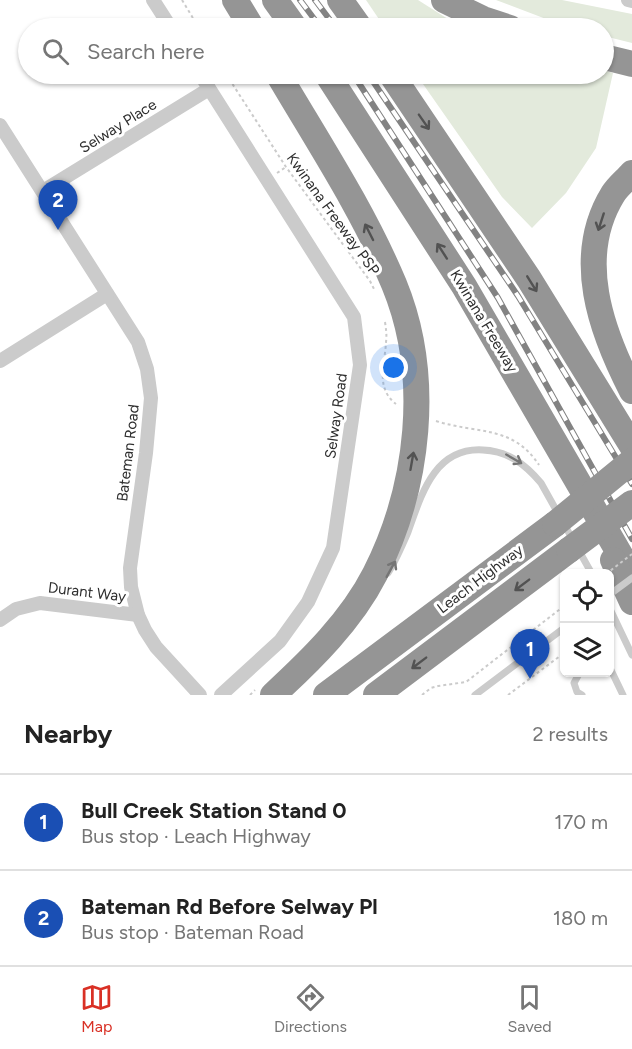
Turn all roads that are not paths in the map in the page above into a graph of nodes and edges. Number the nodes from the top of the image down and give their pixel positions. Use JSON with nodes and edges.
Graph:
{"nodes":[{"id":1,"x":153,"y":0,"type":"edge"},
{"id":2,"x":235,"y":0,"type":"edge"},
{"id":3,"x":275,"y":0,"type":"edge"},
{"id":4,"x":340,"y":0,"type":"edge"},
{"id":5,"x":444,"y":0,"type":"edge"},
{"id":6,"x":165,"y":18,"type":"edge"},
{"id":7,"x":246,"y":18,"type":"edge"},
{"id":8,"x":288,"y":18,"type":"edge"},
{"id":9,"x":353,"y":18,"type":"edge"},
{"id":10,"x":481,"y":18,"type":"edge"},
{"id":11,"x":614,"y":60,"type":"edge"},
{"id":12,"x":632,"y":64,"type":"edge"},
{"id":13,"x":207,"y":84,"type":"edge"},
{"id":14,"x":284,"y":84,"type":"edge"},
{"id":15,"x":333,"y":84,"type":"edge"},
{"id":16,"x":398,"y":84,"type":"edge"},
{"id":17,"x":210,"y":89,"type":"junction"},
{"id":18,"x":0,"y":125,"type":"edge"},
{"id":19,"x":632,"y":173,"type":"edge"},
{"id":20,"x":43,"y":191,"type":"junction"},
{"id":21,"x":107,"y":294,"type":"junction"},
{"id":22,"x":0,"y":361,"type":"edge"},
{"id":23,"x":632,"y":391,"type":"edge"},
{"id":24,"x":632,"y":446,"type":"edge"},
{"id":25,"x":632,"y":461,"type":"edge"},
{"id":26,"x":569,"y":464,"type":"junction"},
{"id":27,"x":632,"y":503,"type":"edge"},
{"id":28,"x":590,"y":569,"type":"edge"},
{"id":29,"x":632,"y":576,"type":"edge"},
{"id":30,"x":386,"y":578,"type":"dead end"},
{"id":31,"x":614,"y":591,"type":"edge"},
{"id":32,"x":372,"y":598,"type":"dead end"},
{"id":33,"x":632,"y":602,"type":"edge"},
{"id":34,"x":138,"y":615,"type":"junction"},
{"id":35,"x":614,"y":619,"type":"edge"},
{"id":36,"x":0,"y":620,"type":"edge"},
{"id":37,"x":338,"y":628,"type":"junction"},
{"id":38,"x":560,"y":631,"type":"edge"},
{"id":39,"x":632,"y":655,"type":"edge"},
{"id":40,"x":577,"y":677,"type":"edge"},
{"id":41,"x":614,"y":677,"type":"edge"},
{"id":42,"x":377,"y":694,"type":"edge"},
{"id":43,"x":200,"y":695,"type":"edge"},
{"id":44,"x":221,"y":695,"type":"edge"},
{"id":45,"x":273,"y":695,"type":"edge"},
{"id":46,"x":326,"y":695,"type":"edge"},
{"id":47,"x":475,"y":695,"type":"edge"},
{"id":48,"x":582,"y":695,"type":"edge"},
{"id":49,"x":624,"y":695,"type":"edge"}],
"edges":[{"from":1,"to":6,"type":"street"},
{"from":2,"to":7,"type":"highway"},
{"from":3,"to":8,"type":"highway"},
{"from":4,"to":9,"type":"highway"},
{"from":5,"to":10,"type":"highway"},
{"from":11,"to":12,"type":"highway"},
{"from":13,"to":17,"type":"street","name":"Selway Road"},
{"from":37,"to":14,"type":"highway","one_way":true},
{"from":26,"to":15,"type":"highway","name":"Kwinana Freeway","one_way":true},
{"from":16,"to":24,"type":"highway","one_way":true},
{"from":17,"to":20,"type":"street","name":"Selway Place"},
{"from":17,"to":44,"type":"street","name":"Selway Road"},
{"from":18,"to":20,"type":"street","name":"Bateman Road"},
{"from":19,"to":23,"type":"highway","one_way":true},
{"from":20,"to":21,"type":"street","name":"Bateman Road"},
{"from":21,"to":22,"type":"street"},
{"from":21,"to":34,"type":"street","name":"Bateman Road"},
{"from":25,"to":46,"type":"highway","name":"Leach Highway","bridge":true},
{"from":26,"to":29,"type":"highway","name":"Kwinana Freeway"},
{"from":26,"to":33,"type":"highway"},
{"from":27,"to":42,"type":"highway","name":"Leach Highway","one_way":true,"bridge":true},
{"from":30,"to":28,"type":"lane","one_way":true},
{"from":29,"to":31,"type":"lane","bridge":true},
{"from":32,"to":37,"type":"lane"},
{"from":34,"to":36,"type":"street","name":"Durant Way"},
{"from":34,"to":43,"type":"street","name":"Bateman Road"},
{"from":35,"to":39,"type":"lane"},
{"from":37,"to":45,"type":"highway"},
{"from":38,"to":47,"type":"lane"},
{"from":40,"to":48,"type":"lane"},
{"from":41,"to":49,"type":"lane"}]}
